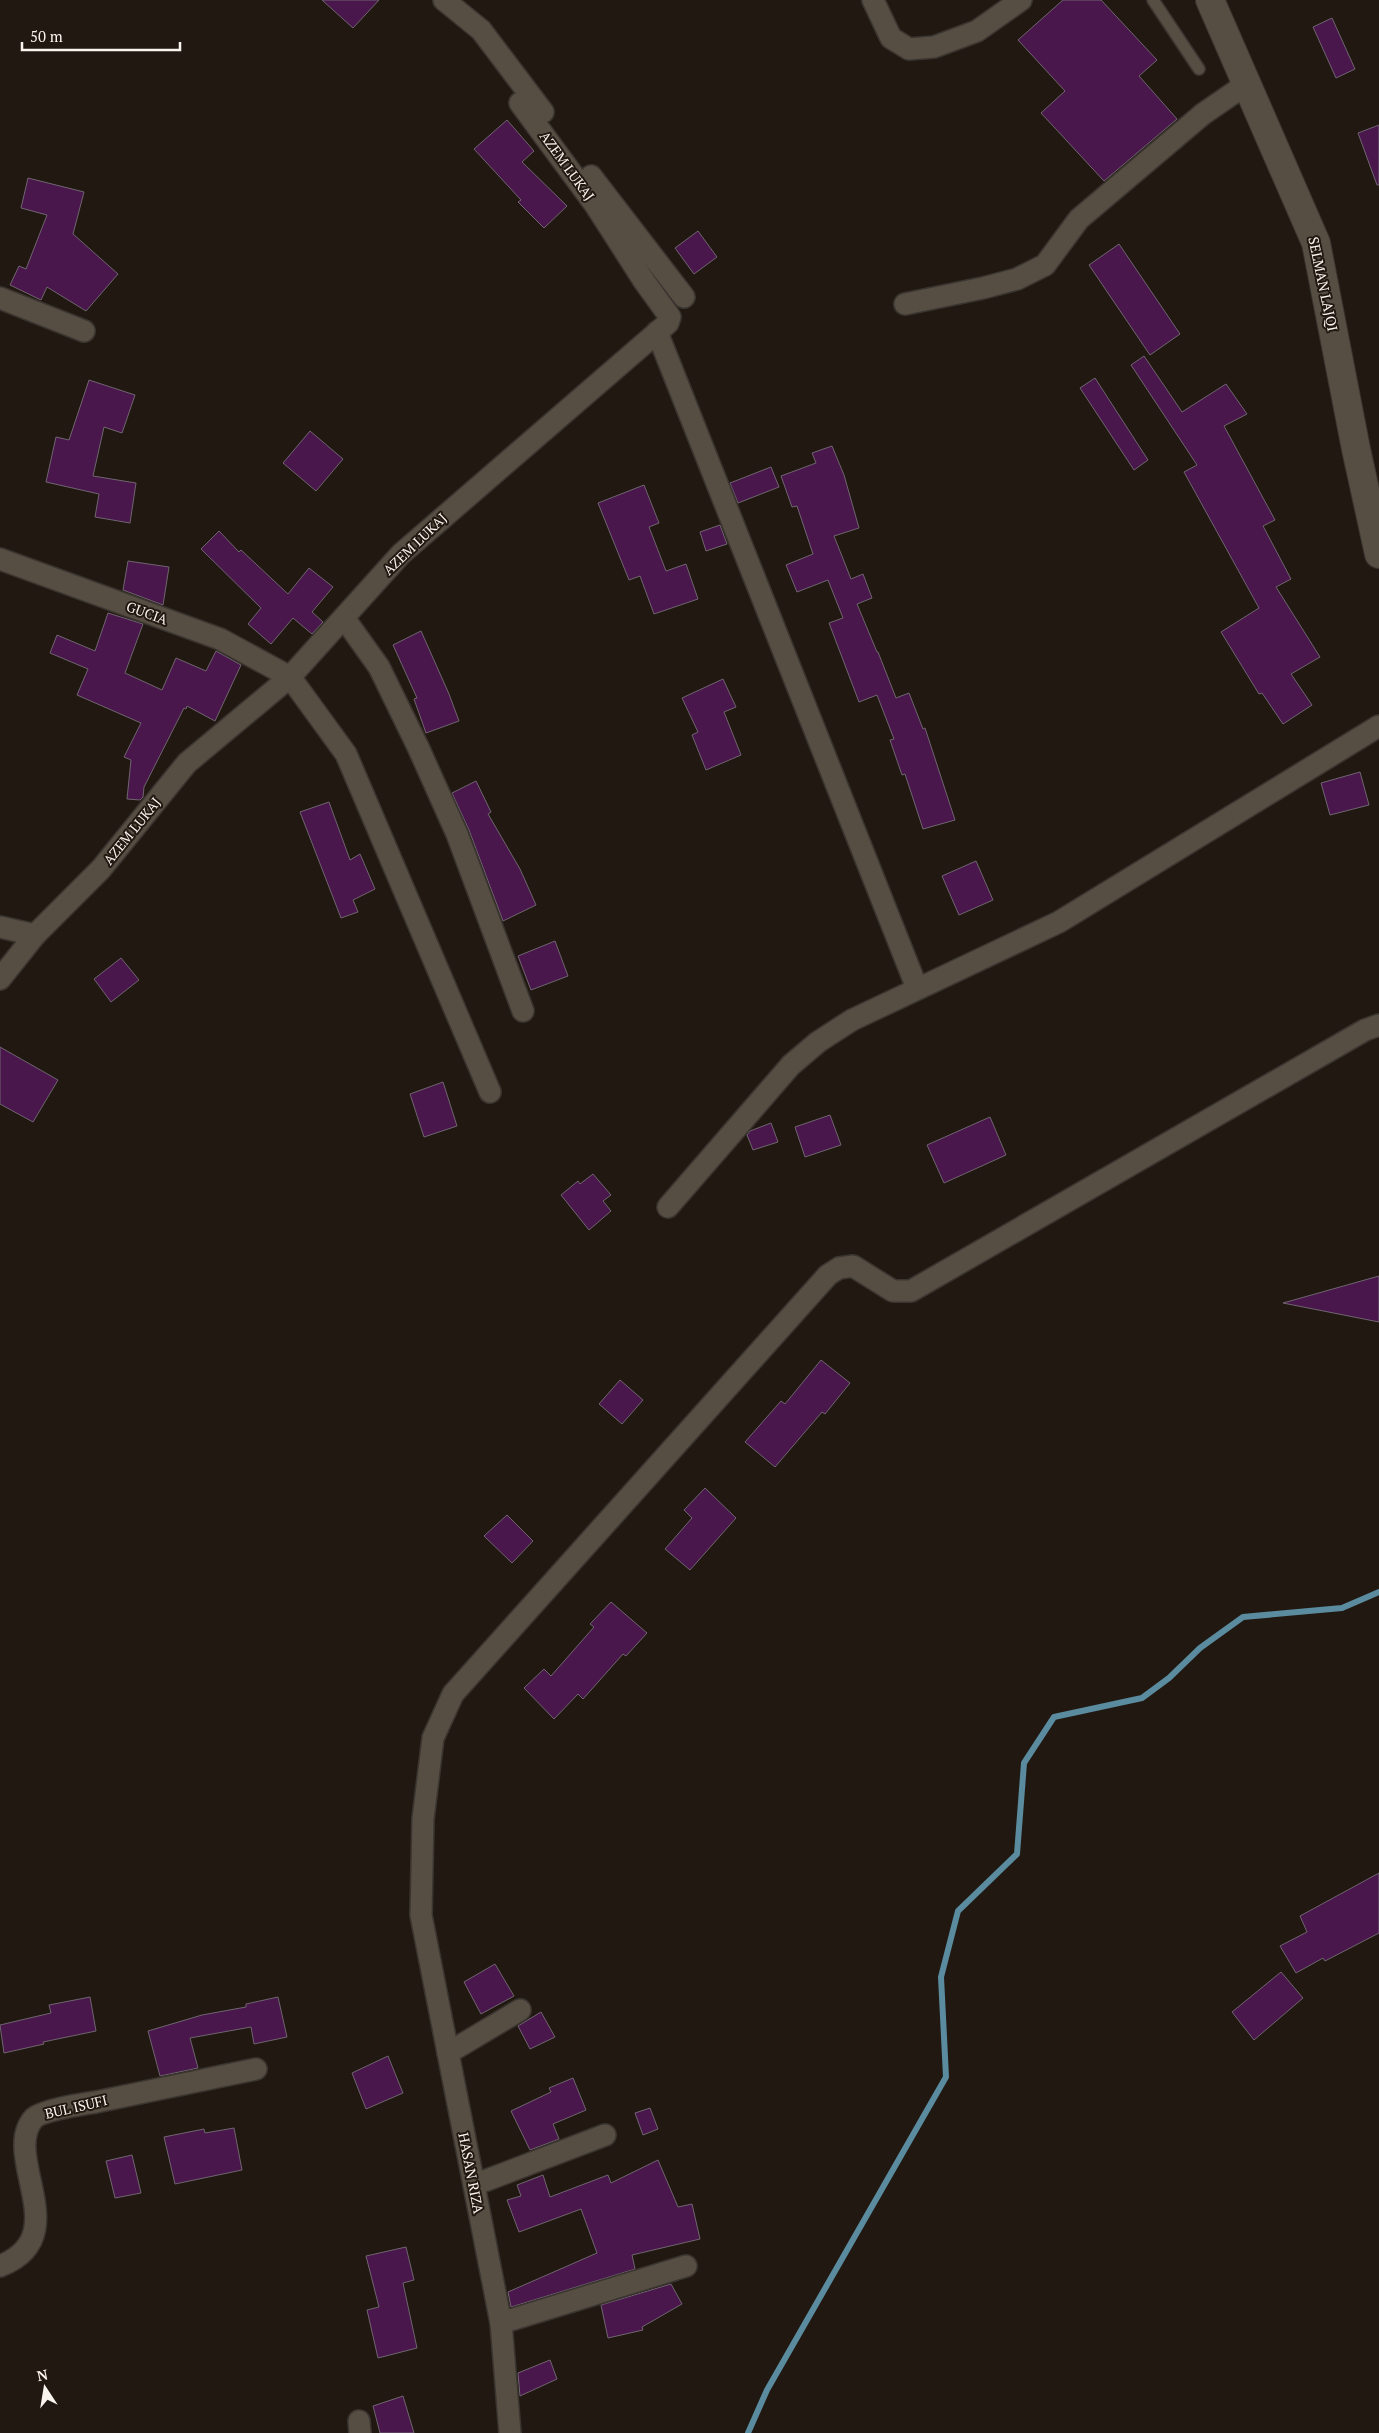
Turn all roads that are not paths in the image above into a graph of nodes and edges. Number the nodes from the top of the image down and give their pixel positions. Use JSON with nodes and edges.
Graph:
{"nodes":[{"id":1,"x":444,"y":0,"type":"edge"},
{"id":2,"x":873,"y":0,"type":"edge"},
{"id":3,"x":1021,"y":0,"type":"edge"},
{"id":4,"x":1153,"y":0,"type":"edge"},
{"id":5,"x":1210,"y":0,"type":"edge"},
{"id":6,"x":1199,"y":69,"type":"dead end"},
{"id":7,"x":1248,"y":83,"type":"junction"},
{"id":8,"x":520,"y":103,"type":"dead end"},
{"id":9,"x":684,"y":297,"type":"dead end"},
{"id":10,"x":0,"y":298,"type":"edge"},
{"id":11,"x":905,"y":304,"type":"dead end"},
{"id":12,"x":84,"y":331,"type":"dead end"},
{"id":13,"x":657,"y":332,"type":"junction"},
{"id":14,"x":1379,"y":554,"type":"edge"},
{"id":15,"x":0,"y":559,"type":"edge"},
{"id":16,"x":344,"y":618,"type":"junction"},
{"id":17,"x":290,"y":677,"type":"junction"},
{"id":18,"x":1379,"y":726,"type":"edge"},
{"id":19,"x":0,"y":927,"type":"edge"},
{"id":20,"x":35,"y":935,"type":"junction"},
{"id":21,"x":0,"y":979,"type":"edge"},
{"id":22,"x":918,"y":988,"type":"junction"},
{"id":23,"x":523,"y":1011,"type":"dead end"},
{"id":24,"x":1379,"y":1025,"type":"edge"},
{"id":25,"x":490,"y":1092,"type":"dead end"},
{"id":26,"x":668,"y":1207,"type":"dead end"},
{"id":27,"x":520,"y":2010,"type":"dead end"},
{"id":28,"x":448,"y":2053,"type":"junction"},
{"id":29,"x":256,"y":2069,"type":"dead end"},
{"id":30,"x":605,"y":2135,"type":"dead end"},
{"id":31,"x":474,"y":2185,"type":"junction"},
{"id":32,"x":0,"y":2266,"type":"edge"},
{"id":33,"x":686,"y":2266,"type":"dead end"},
{"id":34,"x":501,"y":2323,"type":"junction"},
{"id":35,"x":510,"y":2433,"type":"edge"}],
"edges":[{"from":1,"to":9,"type":"street","name":"AZEM LUKAJ"},
{"from":2,"to":3,"type":"street"},
{"from":4,"to":6,"type":"lane"},
{"from":5,"to":7,"type":"street","name":"SELMAN LAJQI"},
{"from":7,"to":11,"type":"street"},
{"from":7,"to":14,"type":"street","name":"SELMAN LAJQI"},
{"from":8,"to":13,"type":"street","name":"AZEM LUKAJ"},
{"from":10,"to":12,"type":"street"},
{"from":13,"to":16,"type":"street","name":"AZEM LUKAJ"},
{"from":13,"to":22,"type":"street"},
{"from":15,"to":17,"type":"street","name":"GUCIA"},
{"from":16,"to":17,"type":"street","name":"AZEM LUKAJ"},
{"from":16,"to":23,"type":"street"},
{"from":17,"to":20,"type":"street","name":"AZEM LUKAJ"},
{"from":17,"to":25,"type":"street"},
{"from":18,"to":22,"type":"street"},
{"from":19,"to":20,"type":"street"},
{"from":20,"to":21,"type":"street","name":"AZEM LUKAJ"},
{"from":22,"to":26,"type":"street"},
{"from":24,"to":28,"type":"street","name":"HASAN RIZA"},
{"from":27,"to":28,"type":"street"},
{"from":28,"to":31,"type":"street","name":"HASAN RIZA"},
{"from":29,"to":32,"type":"street","name":"BUL ISUFI"},
{"from":30,"to":31,"type":"street"},
{"from":31,"to":34,"type":"street","name":"HASAN RIZA"},
{"from":33,"to":34,"type":"street"},
{"from":34,"to":35,"type":"street","name":"HASAN RIZA"}]}
